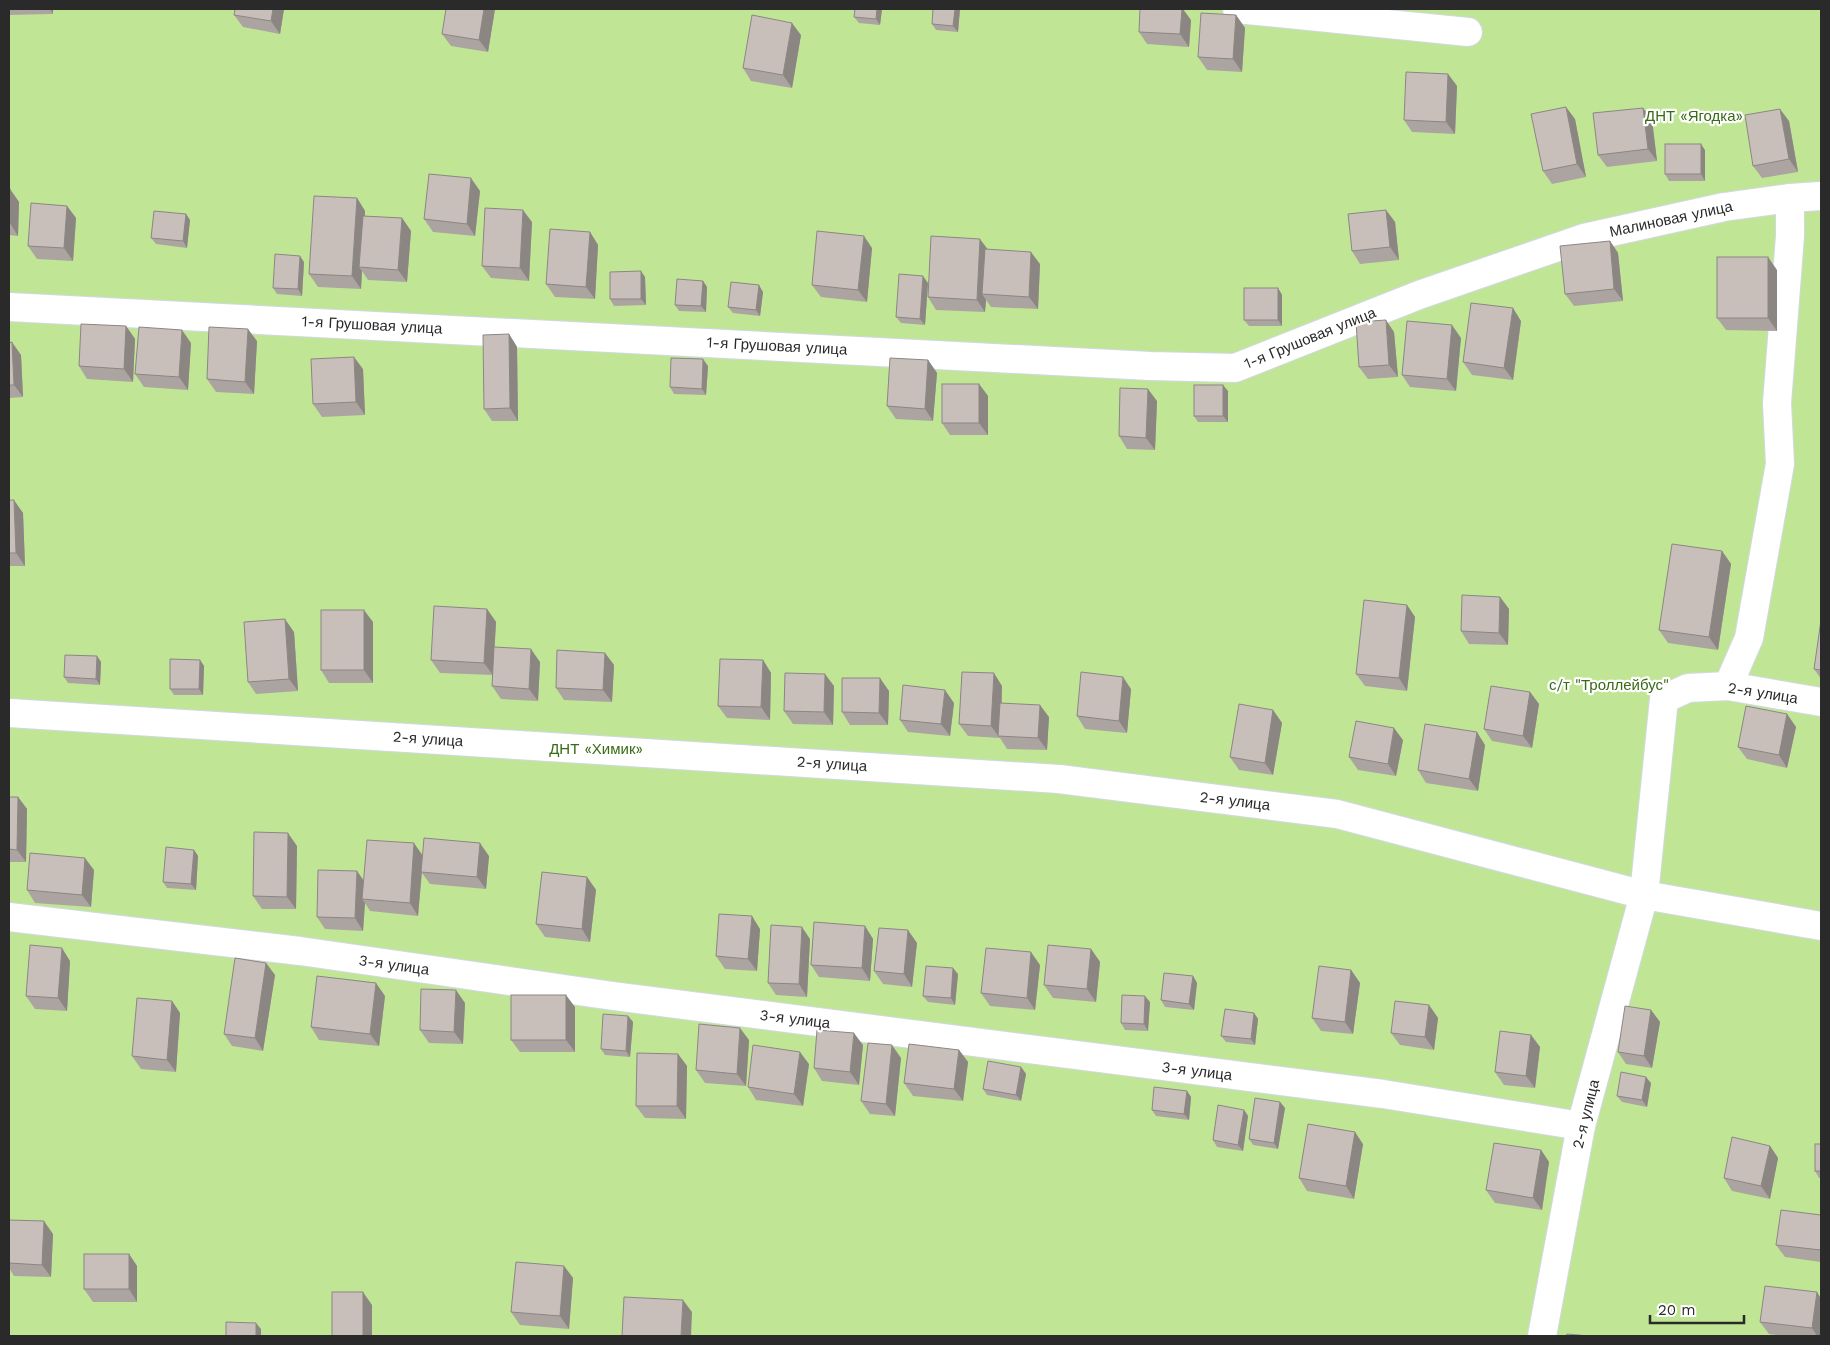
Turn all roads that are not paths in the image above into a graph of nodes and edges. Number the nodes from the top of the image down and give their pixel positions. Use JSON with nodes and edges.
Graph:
{"nodes":[{"id":1,"x":1237,"y":9,"type":"edge"},
{"id":2,"x":1468,"y":32,"type":"dead end"},
{"id":3,"x":1821,"y":196,"type":"edge"},
{"id":4,"x":1790,"y":198,"type":"junction"},
{"id":5,"x":1525,"y":259,"type":"joint"},
{"id":6,"x":9,"y":307,"type":"edge"},
{"id":7,"x":1728,"y":686,"type":"junction"},
{"id":8,"x":1821,"y":702,"type":"edge"},
{"id":9,"x":9,"y":713,"type":"edge"},
{"id":10,"x":1644,"y":895,"type":"junction"},
{"id":11,"x":9,"y":917,"type":"edge"},
{"id":12,"x":1821,"y":926,"type":"edge"},
{"id":13,"x":1581,"y":1126,"type":"junction"},
{"id":14,"x":1542,"y":1336,"type":"edge"}],
"edges":[{"from":1,"to":2,"type":"street"},
{"from":3,"to":4,"type":"street","name":"Малиновая улица"},
{"from":4,"to":5,"type":"street","name":"Малиновая улица"},
{"from":4,"to":7,"type":"street"},
{"from":5,"to":6,"type":"street","name":"1-я Грушовая улица"},
{"from":7,"to":8,"type":"street","name":"2-я улица"},
{"from":7,"to":10,"type":"street","name":"2-я улица"},
{"from":9,"to":10,"type":"street","name":"2-я улица"},
{"from":10,"to":12,"type":"street","name":"2-я улица"},
{"from":10,"to":13,"type":"street","name":"2-я улица"},
{"from":11,"to":13,"type":"street","name":"3-я улица"},
{"from":13,"to":14,"type":"street","name":"2-я улица"}]}
